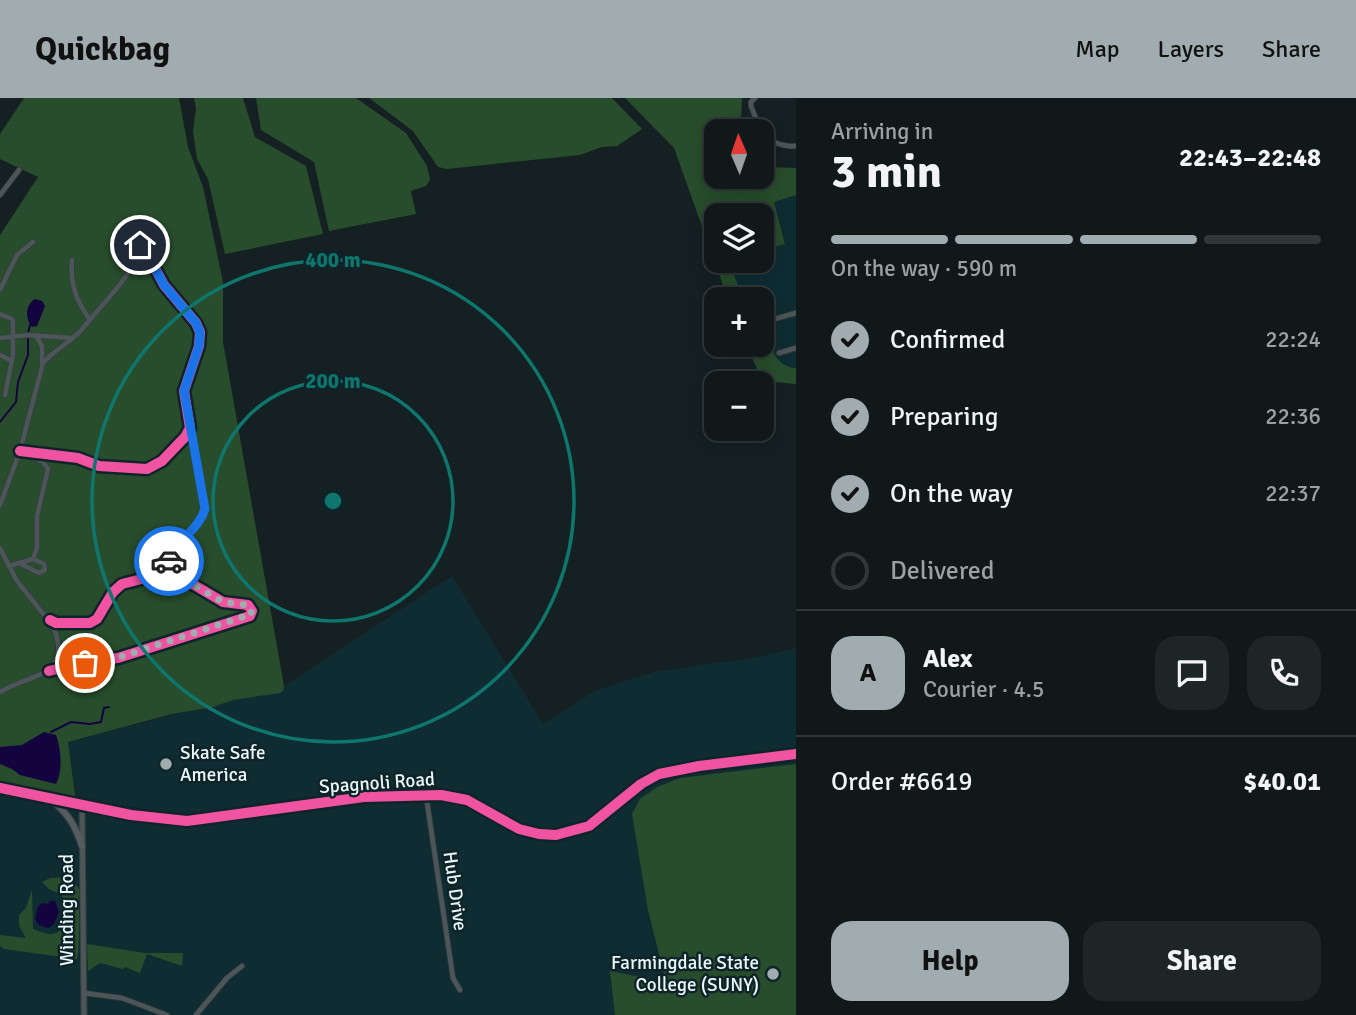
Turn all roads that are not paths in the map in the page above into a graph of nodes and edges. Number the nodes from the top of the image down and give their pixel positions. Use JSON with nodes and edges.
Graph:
{"nodes":[{"id":1,"x":755,"y":98,"type":"edge"},
{"id":2,"x":756,"y":119,"type":"edge"},
{"id":3,"x":774,"y":143,"type":"edge"},
{"id":4,"x":796,"y":146,"type":"edge"},
{"id":5,"x":19,"y":170,"type":"dead end"},
{"id":6,"x":3,"y":186,"type":"edge"},
{"id":7,"x":0,"y":195,"type":"edge"},
{"id":8,"x":146,"y":231,"type":"dead end"},
{"id":9,"x":33,"y":242,"type":"dead end"},
{"id":10,"x":140,"y":253,"type":"junction"},
{"id":11,"x":72,"y":260,"type":"dead end"},
{"id":12,"x":0,"y":290,"type":"edge"},
{"id":13,"x":796,"y":313,"type":"edge"},
{"id":14,"x":0,"y":314,"type":"edge"},
{"id":15,"x":774,"y":319,"type":"edge"},
{"id":16,"x":90,"y":320,"type":"junction"},
{"id":17,"x":12,"y":335,"type":"junction"},
{"id":18,"x":30,"y":335,"type":"junction"},
{"id":19,"x":0,"y":338,"type":"edge"},
{"id":20,"x":71,"y":338,"type":"junction"},
{"id":21,"x":796,"y":348,"type":"edge"},
{"id":22,"x":779,"y":353,"type":"dead end"},
{"id":23,"x":0,"y":355,"type":"edge"},
{"id":24,"x":12,"y":361,"type":"junction"},
{"id":25,"x":41,"y":368,"type":"junction"},
{"id":26,"x":0,"y":383,"type":"edge"},
{"id":27,"x":6,"y":386,"type":"junction"},
{"id":28,"x":5,"y":395,"type":"dead end"},
{"id":29,"x":190,"y":428,"type":"junction"},
{"id":30,"x":181,"y":441,"type":"junction"},
{"id":31,"x":193,"y":444,"type":"junction"},
{"id":32,"x":20,"y":451,"type":"junction"},
{"id":33,"x":41,"y":457,"type":"junction"},
{"id":34,"x":0,"y":505,"type":"edge"},
{"id":35,"x":0,"y":548,"type":"edge"},
{"id":36,"x":33,"y":559,"type":"junction"},
{"id":37,"x":3,"y":562,"type":"edge"},
{"id":38,"x":21,"y":564,"type":"junction"},
{"id":39,"x":9,"y":566,"type":"junction"},
{"id":40,"x":166,"y":573,"type":"junction"},
{"id":41,"x":50,"y":621,"type":"junction"},
{"id":42,"x":65,"y":623,"type":"junction"},
{"id":43,"x":56,"y":632,"type":"junction"},
{"id":44,"x":49,"y":671,"type":"junction"},
{"id":45,"x":0,"y":692,"type":"edge"},
{"id":46,"x":796,"y":754,"type":"edge"},
{"id":47,"x":0,"y":788,"type":"edge"},
{"id":48,"x":426,"y":795,"type":"junction"},
{"id":49,"x":49,"y":798,"type":"junction"},
{"id":50,"x":82,"y":805,"type":"junction"},
{"id":51,"x":82,"y":846,"type":"junction"},
{"id":52,"x":242,"y":966,"type":"dead end"},
{"id":53,"x":460,"y":990,"type":"dead end"},
{"id":54,"x":84,"y":993,"type":"junction"},
{"id":55,"x":85,"y":1015,"type":"edge"},
{"id":56,"x":167,"y":1015,"type":"edge"},
{"id":57,"x":196,"y":1015,"type":"edge"}],
"edges":[{"from":1,"to":2,"type":"street"},
{"from":3,"to":4,"type":"street"},
{"from":5,"to":6,"type":"street"},
{"from":6,"to":7,"type":"street"},
{"from":8,"to":10,"type":"street"},
{"from":9,"to":12,"type":"street"},
{"from":10,"to":16,"type":"street"},
{"from":10,"to":29,"type":"street"},
{"from":11,"to":16,"type":"street"},
{"from":13,"to":15,"type":"street"},
{"from":14,"to":17,"type":"street"},
{"from":16,"to":20,"type":"street"},
{"from":17,"to":18,"type":"street"},
{"from":17,"to":19,"type":"street"},
{"from":17,"to":24,"type":"street"},
{"from":18,"to":20,"type":"street"},
{"from":18,"to":25,"type":"street"},
{"from":20,"to":25,"type":"street"},
{"from":21,"to":22,"type":"street"},
{"from":23,"to":24,"type":"street"},
{"from":24,"to":27,"type":"street"},
{"from":25,"to":32,"type":"street"},
{"from":26,"to":27,"type":"street"},
{"from":27,"to":28,"type":"street"},
{"from":29,"to":30,"type":"street"},
{"from":29,"to":31,"type":"street"},
{"from":30,"to":31,"type":"street"},
{"from":30,"to":33,"type":"street"},
{"from":31,"to":40,"type":"street"},
{"from":32,"to":33,"type":"street"},
{"from":32,"to":34,"type":"street"},
{"from":33,"to":36,"type":"street"},
{"from":35,"to":37,"type":"street"},
{"from":36,"to":38,"type":"street"},
{"from":36,"to":38,"type":"street"},
{"from":37,"to":39,"type":"street"},
{"from":38,"to":39,"type":"street"},
{"from":39,"to":41,"type":"street"},
{"from":40,"to":42,"type":"street"},
{"from":40,"to":44,"type":"street"},
{"from":41,"to":42,"type":"street"},
{"from":41,"to":43,"type":"street"},
{"from":42,"to":43,"type":"street"},
{"from":43,"to":44,"type":"street"},
{"from":44,"to":45,"type":"street"},
{"from":46,"to":48,"type":"main road","name":"Spagnoli Road"},
{"from":47,"to":49,"type":"main road","name":"Spagnoli Road"},
{"from":48,"to":50,"type":"main road","name":"Spagnoli Road"},
{"from":48,"to":53,"type":"street","name":"Hub Drive"},
{"from":49,"to":50,"type":"main road","name":"Spagnoli Road"},
{"from":49,"to":51,"type":"main road"},
{"from":50,"to":51,"type":"street","name":"Winding Road"},
{"from":51,"to":54,"type":"street","name":"Winding Road"},
{"from":52,"to":57,"type":"street"},
{"from":54,"to":55,"type":"street","name":"Winding Road"},
{"from":54,"to":56,"type":"street"}]}
